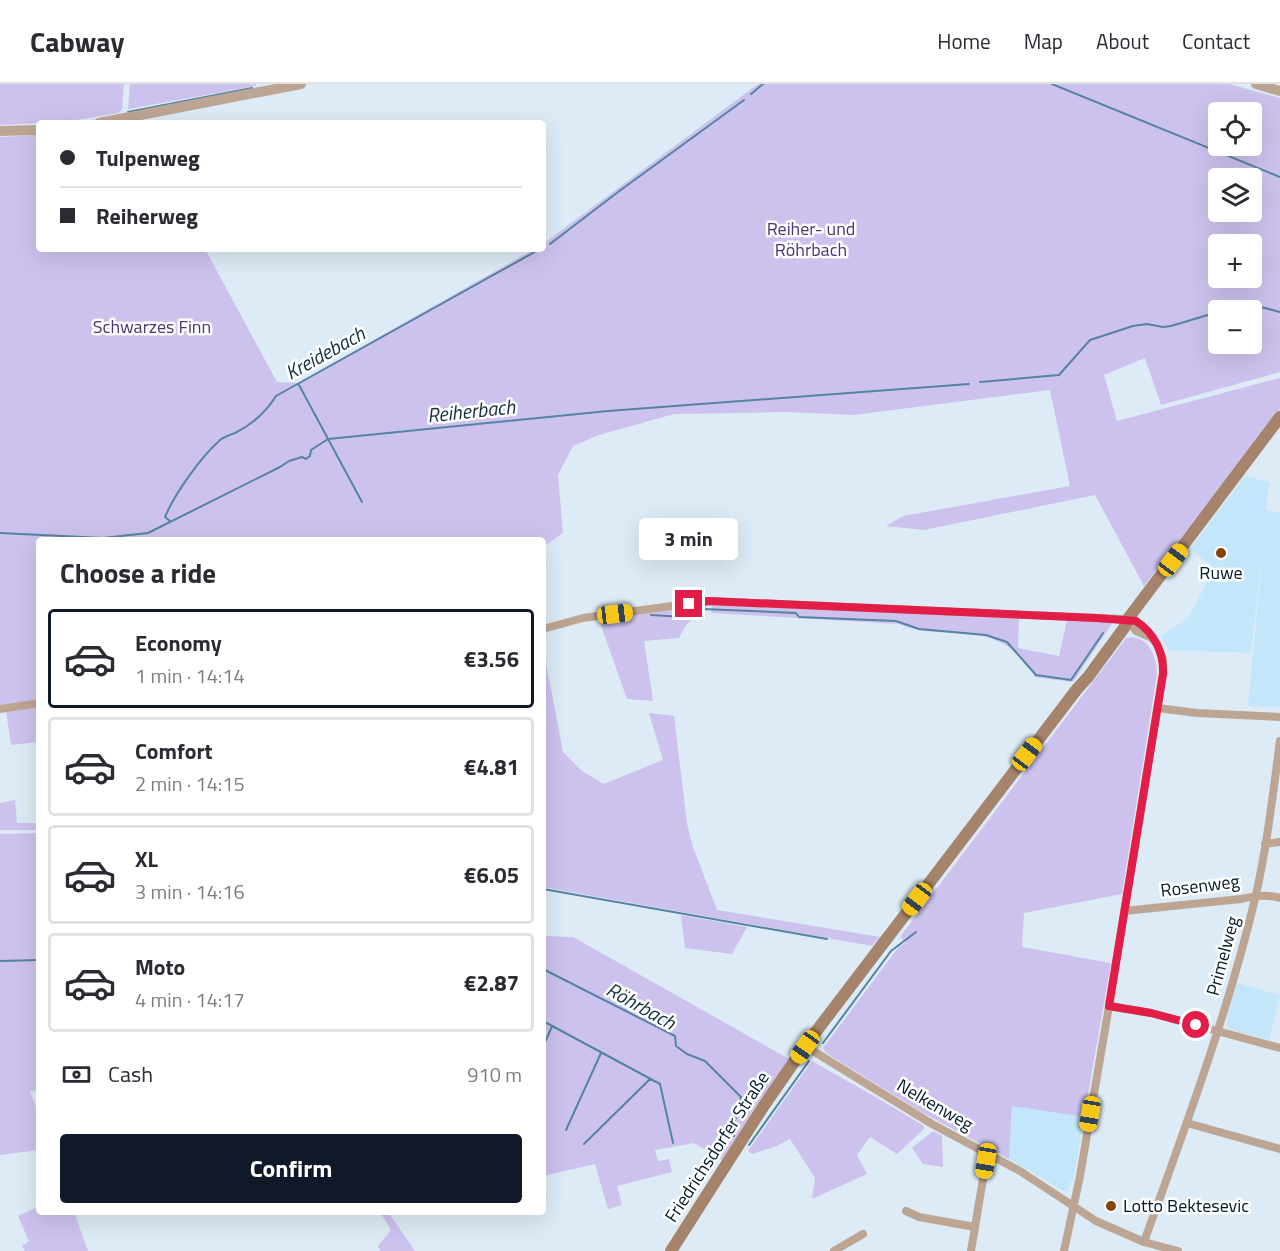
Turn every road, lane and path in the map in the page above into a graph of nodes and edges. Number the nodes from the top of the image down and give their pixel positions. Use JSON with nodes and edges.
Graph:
{"nodes":[{"id":1,"x":301,"y":84,"type":"edge"},
{"id":2,"x":1256,"y":84,"type":"edge"},
{"id":3,"x":1280,"y":91,"type":"edge"},
{"id":4,"x":115,"y":120,"type":"edge"},
{"id":5,"x":36,"y":130,"type":"edge"},
{"id":6,"x":0,"y":131,"type":"edge"},
{"id":7,"x":1280,"y":417,"type":"edge"},
{"id":8,"x":1127,"y":620,"type":"junction"},
{"id":9,"x":546,"y":628,"type":"edge"},
{"id":10,"x":36,"y":703,"type":"edge"},
{"id":11,"x":1158,"y":708,"type":"junction"},
{"id":12,"x":0,"y":709,"type":"edge"},
{"id":13,"x":1280,"y":717,"type":"edge"},
{"id":14,"x":1280,"y":741,"type":"edge"},
{"id":15,"x":1280,"y":842,"type":"edge"},
{"id":16,"x":1265,"y":844,"type":"junction"},
{"id":17,"x":1256,"y":895,"type":"junction"},
{"id":18,"x":1280,"y":898,"type":"edge"},
{"id":19,"x":1124,"y":911,"type":"junction"},
{"id":20,"x":1109,"y":1006,"type":"junction"},
{"id":21,"x":1219,"y":1031,"type":"junction"},
{"id":22,"x":805,"y":1047,"type":"junction"},
{"id":23,"x":1280,"y":1048,"type":"edge"},
{"id":24,"x":1187,"y":1123,"type":"junction"},
{"id":25,"x":1280,"y":1149,"type":"edge"},
{"id":26,"x":989,"y":1154,"type":"junction"},
{"id":27,"x":1073,"y":1206,"type":"junction"},
{"id":28,"x":906,"y":1211,"type":"dead end"},
{"id":29,"x":975,"y":1227,"type":"junction"},
{"id":30,"x":862,"y":1234,"type":"dead end"},
{"id":31,"x":1144,"y":1242,"type":"junction"},
{"id":32,"x":671,"y":1251,"type":"edge"},
{"id":33,"x":834,"y":1251,"type":"edge"},
{"id":34,"x":971,"y":1251,"type":"edge"},
{"id":35,"x":1064,"y":1251,"type":"edge"},
{"id":36,"x":1178,"y":1251,"type":"edge"}],
"edges":[{"from":1,"to":4,"type":"street"},
{"from":2,"to":3,"type":"street"},
{"from":5,"to":6,"type":"street"},
{"from":7,"to":8,"type":"main road","name":"Friedrichsdorfer Straße"},
{"from":8,"to":9,"type":"street"},
{"from":8,"to":11,"type":"street"},
{"from":8,"to":22,"type":"main road","name":"Friedrichsdorfer Straße"},
{"from":10,"to":12,"type":"street"},
{"from":11,"to":13,"type":"street"},
{"from":11,"to":19,"type":"street"},
{"from":14,"to":16,"type":"street","name":"Primelweg"},
{"from":15,"to":16,"type":"street"},
{"from":16,"to":17,"type":"street","name":"Primelweg"},
{"from":17,"to":18,"type":"street","name":"Rosenweg"},
{"from":17,"to":19,"type":"street","name":"Rosenweg"},
{"from":17,"to":21,"type":"street","name":"Primelweg"},
{"from":19,"to":20,"type":"street"},
{"from":20,"to":21,"type":"street"},
{"from":20,"to":27,"type":"street"},
{"from":21,"to":23,"type":"street"},
{"from":21,"to":24,"type":"street","name":"Primelweg"},
{"from":22,"to":26,"type":"street","name":"Nelkenweg"},
{"from":22,"to":32,"type":"main road","name":"Friedrichsdorfer Straße"},
{"from":24,"to":25,"type":"street"},
{"from":24,"to":31,"type":"street","name":"Primelweg"},
{"from":26,"to":27,"type":"street","name":"Nelkenweg"},
{"from":26,"to":29,"type":"street"},
{"from":27,"to":31,"type":"street","name":"Nelkenweg"},
{"from":27,"to":35,"type":"street"},
{"from":28,"to":29,"type":"street"},
{"from":29,"to":34,"type":"street"},
{"from":30,"to":33,"type":"street"},
{"from":31,"to":36,"type":"street","name":"Nelkenweg"}]}
